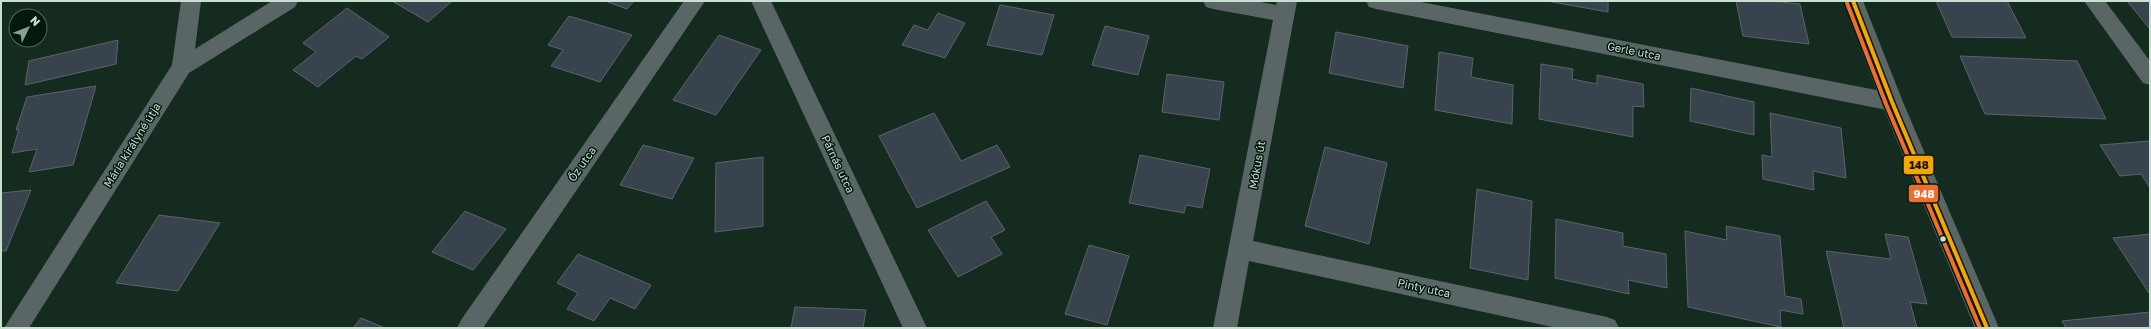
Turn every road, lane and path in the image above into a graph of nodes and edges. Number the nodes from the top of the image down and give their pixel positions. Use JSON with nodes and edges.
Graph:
{"nodes":[{"id":1,"x":191,"y":1,"type":"edge"},
{"id":2,"x":288,"y":1,"type":"edge"},
{"id":3,"x":695,"y":1,"type":"edge"},
{"id":4,"x":761,"y":1,"type":"edge"},
{"id":5,"x":1213,"y":1,"type":"edge"},
{"id":6,"x":1376,"y":1,"type":"edge"},
{"id":7,"x":1853,"y":1,"type":"edge"},
{"id":8,"x":2094,"y":1,"type":"edge"},
{"id":9,"x":1286,"y":8,"type":"edge"},
{"id":10,"x":182,"y":67,"type":"junction"},
{"id":11,"x":2150,"y":77,"type":"edge"},
{"id":12,"x":1892,"y":102,"type":"junction"},
{"id":13,"x":1242,"y":249,"type":"junction"},
{"id":14,"x":16,"y":328,"type":"edge"},
{"id":15,"x":469,"y":328,"type":"edge"},
{"id":16,"x":915,"y":328,"type":"edge"},
{"id":17,"x":1225,"y":328,"type":"edge"},
{"id":18,"x":1607,"y":328,"type":"edge"},
{"id":19,"x":1987,"y":328,"type":"edge"}],
"edges":[{"from":1,"to":10,"type":"street"},
{"from":2,"to":10,"type":"street","name":"Mária királyné útja"},
{"from":3,"to":15,"type":"street","name":"Őz utca"},
{"from":4,"to":16,"type":"street","name":"Párnás utca"},
{"from":5,"to":9,"type":"street"},
{"from":6,"to":12,"type":"street","name":"Gerle utca"},
{"from":7,"to":12,"type":"street"},
{"from":8,"to":11,"type":"street"},
{"from":9,"to":13,"type":"street","name":"Mókus út"},
{"from":10,"to":14,"type":"street","name":"Mária királyné útja"},
{"from":12,"to":19,"type":"street"},
{"from":13,"to":17,"type":"street","name":"Mókus út"},
{"from":13,"to":18,"type":"street","name":"Pinty utca"}]}
